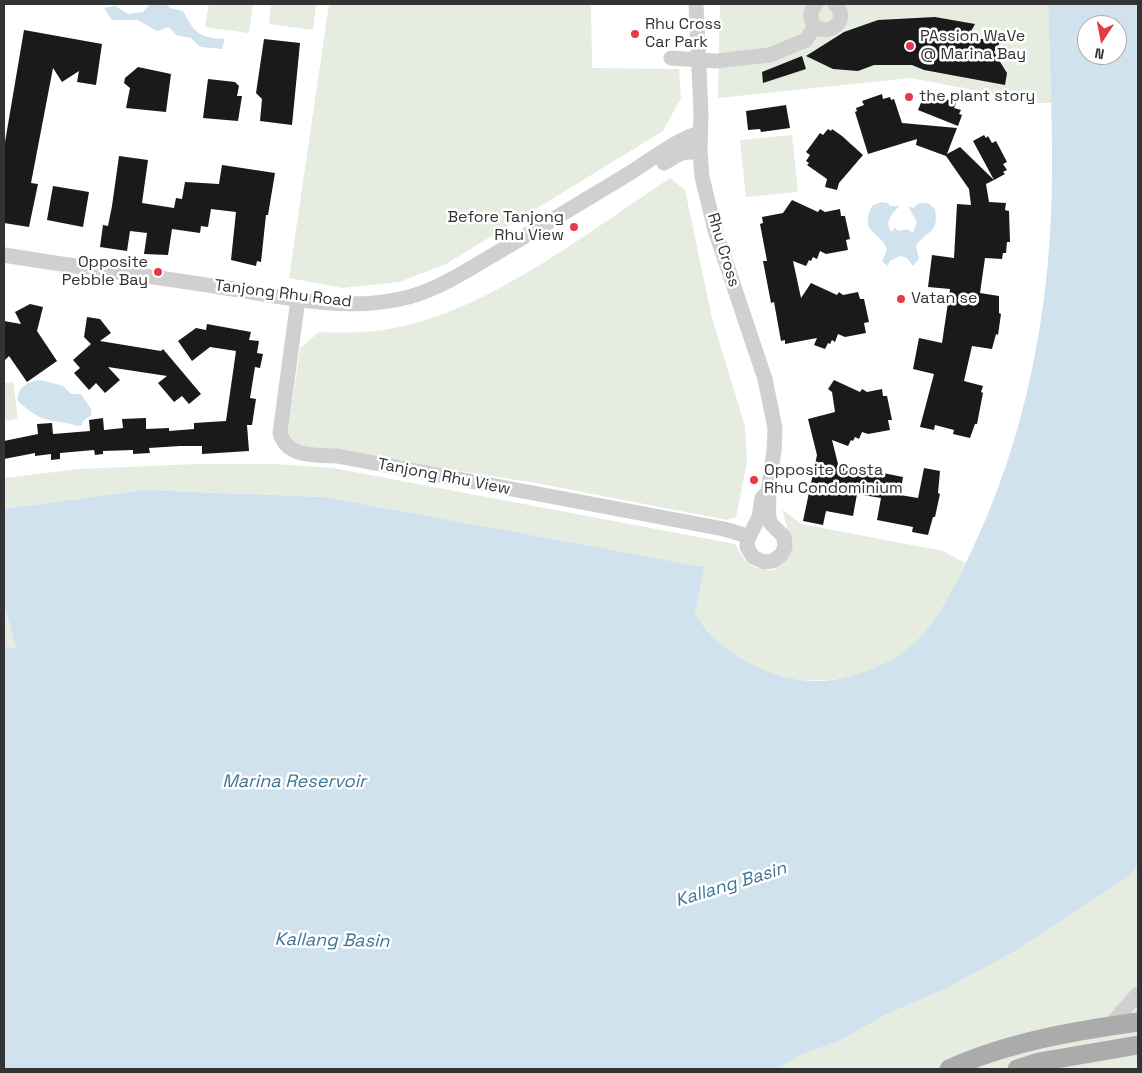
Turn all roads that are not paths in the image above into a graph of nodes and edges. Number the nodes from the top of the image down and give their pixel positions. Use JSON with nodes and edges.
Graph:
{"nodes":[{"id":1,"x":696,"y":4,"type":"edge"},
{"id":2,"x":816,"y":4,"type":"edge"},
{"id":3,"x":835,"y":4,"type":"edge"},
{"id":4,"x":815,"y":26,"type":"junction"},
{"id":5,"x":670,"y":58,"type":"dead end"},
{"id":6,"x":699,"y":61,"type":"junction"},
{"id":7,"x":700,"y":133,"type":"junction"},
{"id":8,"x":700,"y":151,"type":"junction"},
{"id":9,"x":4,"y":255,"type":"edge"},
{"id":10,"x":4,"y":264,"type":"edge"},
{"id":11,"x":38,"y":266,"type":"junction"},
{"id":12,"x":298,"y":303,"type":"junction"},
{"id":13,"x":768,"y":492,"type":"junction"},
{"id":14,"x":748,"y":539,"type":"junction"},
{"id":15,"x":1138,"y":994,"type":"edge"},
{"id":16,"x":1135,"y":1020,"type":"edge"},
{"id":17,"x":1109,"y":1026,"type":"junction"},
{"id":18,"x":1138,"y":1045,"type":"edge"},
{"id":19,"x":949,"y":1069,"type":"edge"},
{"id":20,"x":1018,"y":1069,"type":"edge"}],
"edges":[{"from":1,"to":6,"type":"street","name":"Rhu Cross"},
{"from":2,"to":4,"type":"street"},
{"from":3,"to":4,"type":"street"},
{"from":4,"to":6,"type":"street"},
{"from":5,"to":6,"type":"street"},
{"from":6,"to":7,"type":"street","name":"Rhu Cross"},
{"from":7,"to":8,"type":"street","name":"Rhu Cross"},
{"from":7,"to":12,"type":"street","name":"Tanjong Rhu Road"},
{"from":8,"to":12,"type":"street","name":"Tanjong Rhu Road"},
{"from":8,"to":13,"type":"street","name":"Rhu Cross"},
{"from":9,"to":11,"type":"street","name":"Tanjong Rhu Road"},
{"from":10,"to":11,"type":"street","name":"Tanjong Rhu Road"},
{"from":11,"to":12,"type":"street","name":"Tanjong Rhu Road"},
{"from":12,"to":14,"type":"street","name":"Tanjong Rhu View"},
{"from":13,"to":14,"type":"street","name":"Rhu Cross"},
{"from":13,"to":14,"type":"street","name":"Rhu Cross"},
{"from":15,"to":17,"type":"street"},
{"from":16,"to":17,"type":"main road"},
{"from":17,"to":19,"type":"main road"},
{"from":18,"to":20,"type":"main road"}]}
